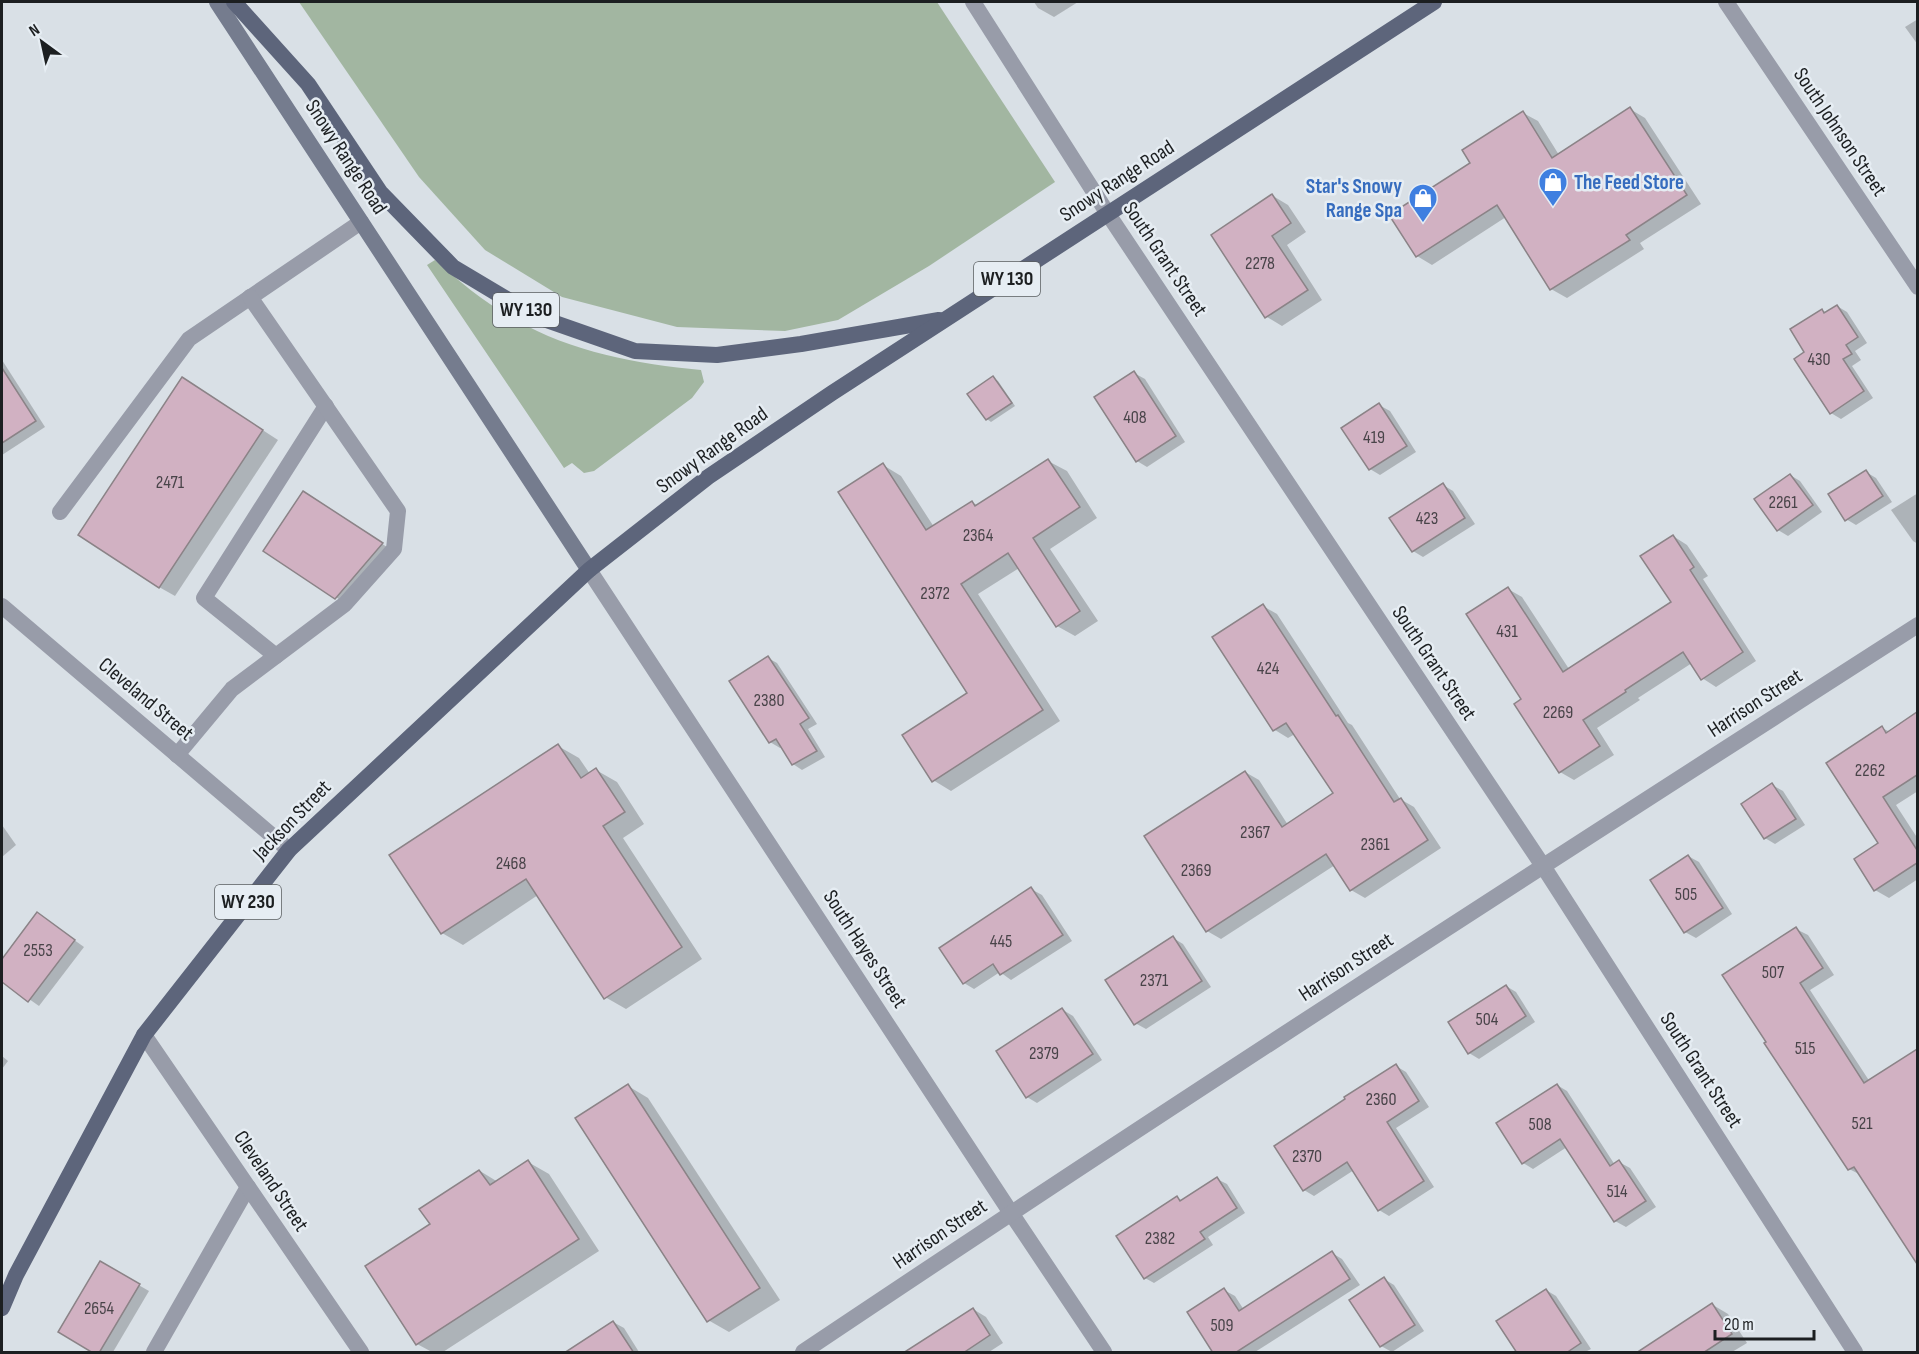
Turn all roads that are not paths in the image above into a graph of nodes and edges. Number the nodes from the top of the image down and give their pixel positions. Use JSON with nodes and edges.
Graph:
{"nodes":[{"id":1,"x":217,"y":2,"type":"edge"},
{"id":2,"x":234,"y":2,"type":"edge"},
{"id":3,"x":973,"y":2,"type":"edge"},
{"id":4,"x":1434,"y":2,"type":"edge"},
{"id":5,"x":1726,"y":2,"type":"edge"},
{"id":6,"x":1108,"y":214,"type":"junction"},
{"id":7,"x":362,"y":222,"type":"junction"},
{"id":8,"x":1917,"y":287,"type":"edge"},
{"id":9,"x":250,"y":297,"type":"junction"},
{"id":10,"x":945,"y":319,"type":"junction"},
{"id":11,"x":326,"y":406,"type":"junction"},
{"id":12,"x":60,"y":512,"type":"dead end"},
{"id":13,"x":589,"y":570,"type":"junction"},
{"id":14,"x":2,"y":606,"type":"edge"},
{"id":15,"x":1917,"y":625,"type":"edge"},
{"id":16,"x":276,"y":656,"type":"junction"},
{"id":17,"x":177,"y":755,"type":"junction"},
{"id":18,"x":289,"y":850,"type":"junction"},
{"id":19,"x":1543,"y":866,"type":"junction"},
{"id":20,"x":144,"y":1035,"type":"junction"},
{"id":21,"x":248,"y":1188,"type":"junction"},
{"id":22,"x":1011,"y":1213,"type":"junction"},
{"id":23,"x":2,"y":1308,"type":"edge"},
{"id":24,"x":154,"y":1353,"type":"edge"},
{"id":25,"x":361,"y":1353,"type":"edge"},
{"id":26,"x":803,"y":1353,"type":"edge"},
{"id":27,"x":1104,"y":1353,"type":"edge"},
{"id":28,"x":1855,"y":1353,"type":"edge"}],
"edges":[{"from":1,"to":7,"type":"main road","name":"Snowy Range Road"},
{"from":2,"to":10,"type":"main road","number":"WY 130"},
{"from":3,"to":6,"type":"street","name":"South Grant Street"},
{"from":4,"to":6,"type":"main road","name":"Snowy Range Road","number":"WY 130"},
{"from":5,"to":8,"type":"street","name":"South Johnson Street"},
{"from":6,"to":10,"type":"main road","name":"Snowy Range Road","number":"WY 130"},
{"from":6,"to":19,"type":"street","name":"South Grant Street"},
{"from":7,"to":9,"type":"street"},
{"from":7,"to":13,"type":"main road","name":"Snowy Range Road"},
{"from":9,"to":11,"type":"street"},
{"from":9,"to":12,"type":"street"},
{"from":10,"to":13,"type":"main road","name":"Snowy Range Road","number":"WY 130"},
{"from":11,"to":16,"type":"street"},
{"from":11,"to":16,"type":"street"},
{"from":13,"to":18,"type":"main road","name":"Jackson Street","number":"WY 230"},
{"from":13,"to":22,"type":"street","name":"South Hayes Street"},
{"from":14,"to":17,"type":"street","name":"Cleveland Street"},
{"from":15,"to":19,"type":"street","name":"Harrison Street"},
{"from":16,"to":17,"type":"street"},
{"from":17,"to":18,"type":"street","name":"Cleveland Street"},
{"from":18,"to":20,"type":"main road","name":"Jackson Street","number":"WY 230"},
{"from":19,"to":22,"type":"street","name":"Harrison Street"},
{"from":19,"to":28,"type":"street","name":"South Grant Street"},
{"from":20,"to":21,"type":"street","name":"Cleveland Street"},
{"from":20,"to":23,"type":"main road","name":"Jackson Street","number":"WY 230"},
{"from":21,"to":24,"type":"street"},
{"from":21,"to":25,"type":"street","name":"Cleveland Street"},
{"from":22,"to":26,"type":"street","name":"Harrison Street"},
{"from":22,"to":27,"type":"street","name":"South Hayes Street"}]}
